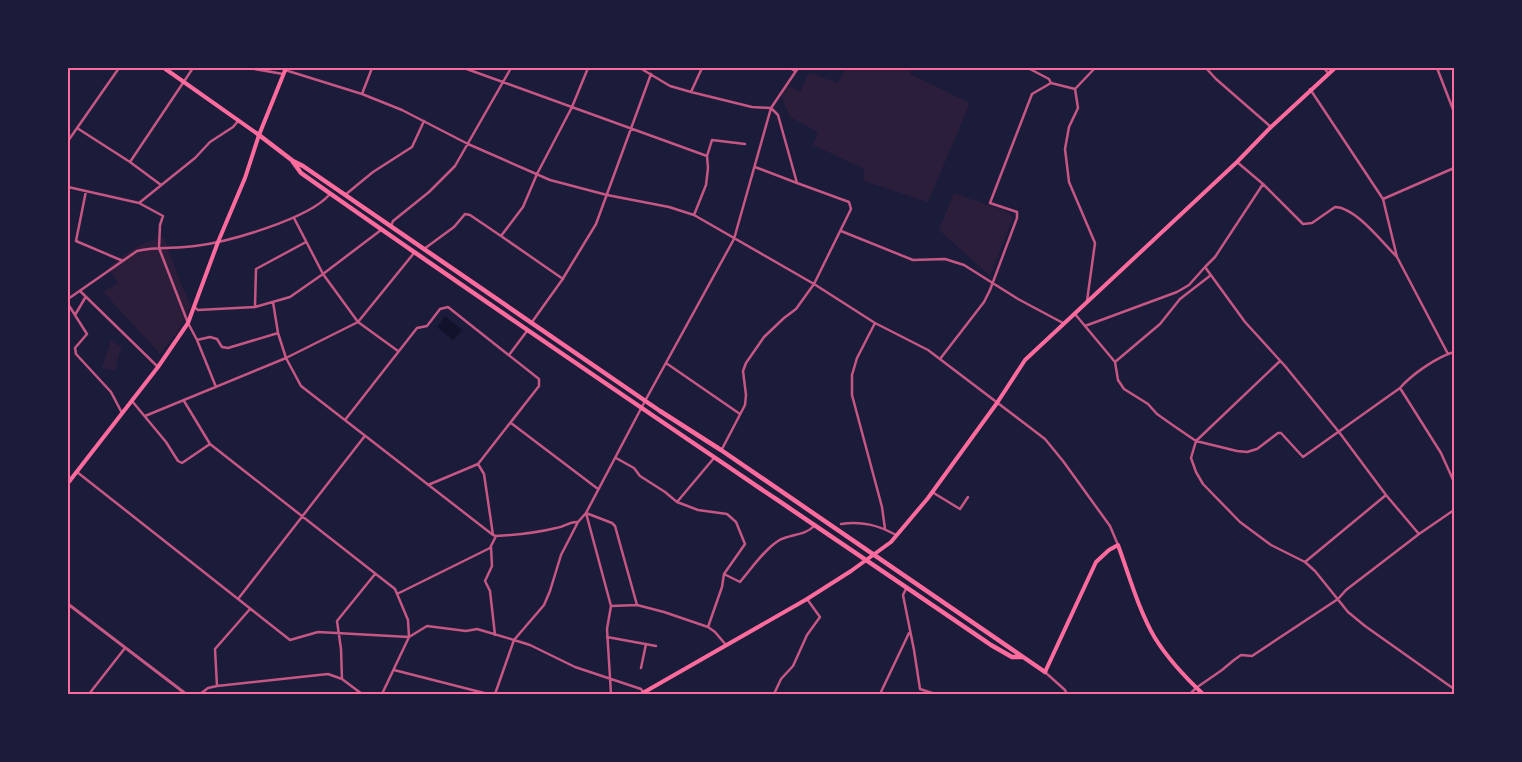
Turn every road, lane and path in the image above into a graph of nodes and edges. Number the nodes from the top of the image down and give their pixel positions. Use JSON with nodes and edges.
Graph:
{"nodes":[{"id":1,"x":119,"y":68,"type":"edge"},
{"id":2,"x":164,"y":68,"type":"edge"},
{"id":3,"x":193,"y":68,"type":"edge"},
{"id":4,"x":249,"y":68,"type":"edge"},
{"id":5,"x":372,"y":68,"type":"edge"},
{"id":6,"x":464,"y":68,"type":"edge"},
{"id":7,"x":511,"y":68,"type":"edge"},
{"id":8,"x":588,"y":68,"type":"edge"},
{"id":9,"x":640,"y":68,"type":"edge"},
{"id":10,"x":702,"y":68,"type":"edge"},
{"id":11,"x":790,"y":68,"type":"edge"},
{"id":12,"x":798,"y":68,"type":"edge"},
{"id":13,"x":1028,"y":68,"type":"edge"},
{"id":14,"x":1095,"y":68,"type":"edge"},
{"id":15,"x":1206,"y":68,"type":"edge"},
{"id":16,"x":1324,"y":68,"type":"edge"},
{"id":17,"x":1335,"y":68,"type":"edge"},
{"id":18,"x":1436,"y":68,"type":"edge"},
{"id":19,"x":285,"y":70,"type":"edge"},
{"id":20,"x":796,"y":71,"type":"junction"},
{"id":21,"x":1328,"y":73,"type":"junction"},
{"id":22,"x":650,"y":74,"type":"junction"},
{"id":23,"x":183,"y":81,"type":"junction"},
{"id":24,"x":503,"y":82,"type":"junction"},
{"id":25,"x":1051,"y":83,"type":"junction"},
{"id":26,"x":1075,"y":89,"type":"junction"},
{"id":27,"x":1310,"y":89,"type":"junction"},
{"id":28,"x":691,"y":92,"type":"junction"},
{"id":29,"x":362,"y":94,"type":"junction"},
{"id":30,"x":572,"y":107,"type":"junction"},
{"id":31,"x":771,"y":108,"type":"junction"},
{"id":32,"x":1454,"y":112,"type":"edge"},
{"id":33,"x":239,"y":120,"type":"junction"},
{"id":34,"x":424,"y":121,"type":"junction"},
{"id":35,"x":1271,"y":127,"type":"junction"},
{"id":36,"x":77,"y":128,"type":"junction"},
{"id":37,"x":631,"y":128,"type":"junction"},
{"id":38,"x":259,"y":135,"type":"junction"},
{"id":39,"x":68,"y":142,"type":"edge"},
{"id":40,"x":468,"y":144,"type":"junction"},
{"id":41,"x":745,"y":144,"type":"dead end"},
{"id":42,"x":707,"y":156,"type":"junction"},
{"id":43,"x":293,"y":161,"type":"junction"},
{"id":44,"x":130,"y":162,"type":"junction"},
{"id":45,"x":1237,"y":162,"type":"junction"},
{"id":46,"x":755,"y":167,"type":"junction"},
{"id":47,"x":1454,"y":168,"type":"edge"},
{"id":48,"x":537,"y":174,"type":"junction"},
{"id":49,"x":796,"y":183,"type":"junction"},
{"id":50,"x":1263,"y":184,"type":"junction"},
{"id":51,"x":161,"y":185,"type":"junction"},
{"id":52,"x":68,"y":187,"type":"edge"},
{"id":53,"x":86,"y":191,"type":"junction"},
{"id":54,"x":330,"y":194,"type":"junction"},
{"id":55,"x":345,"y":195,"type":"junction"},
{"id":56,"x":607,"y":195,"type":"junction"},
{"id":57,"x":1383,"y":199,"type":"junction"},
{"id":58,"x":139,"y":203,"type":"junction"},
{"id":59,"x":694,"y":215,"type":"junction"},
{"id":60,"x":294,"y":218,"type":"junction"},
{"id":61,"x":390,"y":226,"type":"junction"},
{"id":62,"x":381,"y":230,"type":"junction"},
{"id":63,"x":841,"y":232,"type":"junction"},
{"id":64,"x":501,"y":236,"type":"junction"},
{"id":65,"x":734,"y":239,"type":"junction"},
{"id":66,"x":218,"y":242,"type":"junction"},
{"id":67,"x":306,"y":242,"type":"junction"},
{"id":68,"x":159,"y":248,"type":"junction"},
{"id":69,"x":424,"y":249,"type":"junction"},
{"id":70,"x":415,"y":252,"type":"junction"},
{"id":71,"x":1397,"y":257,"type":"junction"},
{"id":72,"x":123,"y":261,"type":"junction"},
{"id":73,"x":1205,"y":267,"type":"junction"},
{"id":74,"x":323,"y":274,"type":"junction"},
{"id":75,"x":1211,"y":275,"type":"junction"},
{"id":76,"x":563,"y":279,"type":"junction"},
{"id":77,"x":993,"y":283,"type":"junction"},
{"id":78,"x":814,"y":284,"type":"junction"},
{"id":79,"x":80,"y":291,"type":"junction"},
{"id":80,"x":85,"y":298,"type":"junction"},
{"id":81,"x":68,"y":299,"type":"edge"},
{"id":82,"x":1087,"y":301,"type":"junction"},
{"id":83,"x":273,"y":302,"type":"junction"},
{"id":84,"x":68,"y":304,"type":"edge"},
{"id":85,"x":255,"y":307,"type":"junction"},
{"id":86,"x":194,"y":308,"type":"junction"},
{"id":87,"x":1074,"y":313,"type":"junction"},
{"id":88,"x":75,"y":315,"type":"junction"},
{"id":89,"x":358,"y":322,"type":"junction"},
{"id":90,"x":532,"y":322,"type":"junction"},
{"id":91,"x":188,"y":323,"type":"junction"},
{"id":92,"x":875,"y":323,"type":"junction"},
{"id":93,"x":1063,"y":323,"type":"junction"},
{"id":94,"x":1085,"y":326,"type":"junction"},
{"id":95,"x":528,"y":330,"type":"junction"},
{"id":96,"x":278,"y":333,"type":"junction"},
{"id":97,"x":196,"y":340,"type":"junction"},
{"id":98,"x":398,"y":351,"type":"junction"},
{"id":99,"x":1454,"y":352,"type":"edge"},
{"id":100,"x":1448,"y":354,"type":"junction"},
{"id":101,"x":509,"y":355,"type":"junction"},
{"id":102,"x":286,"y":358,"type":"junction"},
{"id":103,"x":940,"y":359,"type":"junction"},
{"id":104,"x":1280,"y":361,"type":"junction"},
{"id":105,"x":1115,"y":362,"type":"junction"},
{"id":106,"x":666,"y":363,"type":"junction"},
{"id":107,"x":158,"y":367,"type":"junction"},
{"id":108,"x":216,"y":387,"type":"junction"},
{"id":109,"x":1400,"y":388,"type":"junction"},
{"id":110,"x":132,"y":401,"type":"junction"},
{"id":111,"x":184,"y":401,"type":"junction"},
{"id":112,"x":645,"y":401,"type":"junction"},
{"id":113,"x":996,"y":402,"type":"junction"},
{"id":114,"x":641,"y":408,"type":"junction"},
{"id":115,"x":122,"y":413,"type":"junction"},
{"id":116,"x":740,"y":414,"type":"junction"},
{"id":117,"x":145,"y":416,"type":"junction"},
{"id":118,"x":345,"y":420,"type":"junction"},
{"id":119,"x":511,"y":423,"type":"junction"},
{"id":120,"x":1339,"y":432,"type":"junction"},
{"id":121,"x":364,"y":436,"type":"junction"},
{"id":122,"x":1196,"y":441,"type":"junction"},
{"id":123,"x":210,"y":444,"type":"junction"},
{"id":124,"x":721,"y":450,"type":"junction"},
{"id":125,"x":615,"y":457,"type":"junction"},
{"id":126,"x":714,"y":458,"type":"junction"},
{"id":127,"x":478,"y":464,"type":"junction"},
{"id":128,"x":77,"y":472,"type":"junction"},
{"id":129,"x":1454,"y":482,"type":"edge"},
{"id":130,"x":68,"y":483,"type":"edge"},
{"id":131,"x":428,"y":485,"type":"junction"},
{"id":132,"x":598,"y":489,"type":"junction"},
{"id":133,"x":932,"y":492,"type":"junction"},
{"id":134,"x":1386,"y":495,"type":"junction"},
{"id":135,"x":968,"y":497,"type":"dead end"},
{"id":136,"x":677,"y":502,"type":"junction"},
{"id":137,"x":1454,"y":510,"type":"edge"},
{"id":138,"x":586,"y":513,"type":"junction"},
{"id":139,"x":302,"y":516,"type":"junction"},
{"id":140,"x":578,"y":522,"type":"junction"},
{"id":141,"x":841,"y":524,"type":"dead end"},
{"id":142,"x":815,"y":525,"type":"junction"},
{"id":143,"x":885,"y":529,"type":"junction"},
{"id":144,"x":1418,"y":534,"type":"junction"},
{"id":145,"x":494,"y":536,"type":"junction"},
{"id":146,"x":897,"y":536,"type":"junction"},
{"id":147,"x":1118,"y":545,"type":"junction"},
{"id":148,"x":491,"y":547,"type":"junction"},
{"id":149,"x":875,"y":555,"type":"junction"},
{"id":150,"x":868,"y":560,"type":"junction"},
{"id":151,"x":1305,"y":562,"type":"junction"},
{"id":152,"x":375,"y":574,"type":"junction"},
{"id":153,"x":724,"y":574,"type":"junction"},
{"id":154,"x":907,"y":587,"type":"junction"},
{"id":155,"x":398,"y":594,"type":"junction"},
{"id":156,"x":238,"y":599,"type":"junction"},
{"id":157,"x":807,"y":599,"type":"junction"},
{"id":158,"x":1338,"y":599,"type":"junction"},
{"id":159,"x":68,"y":604,"type":"edge"},
{"id":160,"x":637,"y":605,"type":"junction"},
{"id":161,"x":611,"y":606,"type":"junction"},
{"id":162,"x":250,"y":609,"type":"junction"},
{"id":163,"x":708,"y":627,"type":"junction"},
{"id":164,"x":910,"y":632,"type":"junction"},
{"id":165,"x":338,"y":633,"type":"junction"},
{"id":166,"x":495,"y":635,"type":"junction"},
{"id":167,"x":409,"y":637,"type":"junction"},
{"id":168,"x":607,"y":637,"type":"junction"},
{"id":169,"x":514,"y":640,"type":"junction"},
{"id":170,"x":646,"y":644,"type":"junction"},
{"id":171,"x":726,"y":645,"type":"junction"},
{"id":172,"x":656,"y":646,"type":"dead end"},
{"id":173,"x":125,"y":648,"type":"junction"},
{"id":174,"x":1023,"y":657,"type":"junction"},
{"id":175,"x":641,"y":668,"type":"dead end"},
{"id":176,"x":394,"y":670,"type":"junction"},
{"id":177,"x":1045,"y":672,"type":"junction"},
{"id":178,"x":610,"y":678,"type":"junction"},
{"id":179,"x":342,"y":679,"type":"junction"},
{"id":180,"x":217,"y":686,"type":"junction"},
{"id":181,"x":1196,"y":688,"type":"junction"},
{"id":182,"x":1454,"y":689,"type":"edge"},
{"id":183,"x":89,"y":694,"type":"edge"},
{"id":184,"x":186,"y":694,"type":"edge"},
{"id":185,"x":200,"y":694,"type":"edge"},
{"id":186,"x":362,"y":694,"type":"edge"},
{"id":187,"x":382,"y":694,"type":"edge"},
{"id":188,"x":488,"y":694,"type":"edge"},
{"id":189,"x":495,"y":694,"type":"edge"},
{"id":190,"x":611,"y":694,"type":"edge"},
{"id":191,"x":642,"y":694,"type":"edge"},
{"id":192,"x":774,"y":694,"type":"edge"},
{"id":193,"x":880,"y":694,"type":"edge"},
{"id":194,"x":935,"y":694,"type":"edge"},
{"id":195,"x":1067,"y":694,"type":"edge"},
{"id":196,"x":1190,"y":694,"type":"edge"},
{"id":197,"x":1203,"y":694,"type":"edge"}],
"edges":[{"from":1,"to":36,"type":"street"},
{"from":2,"to":23,"type":"main road"},
{"from":3,"to":23,"type":"street"},
{"from":4,"to":19,"type":"street"},
{"from":5,"to":29,"type":"street"},
{"from":6,"to":24,"type":"street"},
{"from":7,"to":24,"type":"street"},
{"from":8,"to":30,"type":"street"},
{"from":9,"to":22,"type":"street"},
{"from":10,"to":28,"type":"street"},
{"from":11,"to":20,"type":"street"},
{"from":12,"to":20,"type":"street"},
{"from":13,"to":25,"type":"street"},
{"from":14,"to":26,"type":"street"},
{"from":15,"to":35,"type":"street"},
{"from":16,"to":21,"type":"street"},
{"from":17,"to":21,"type":"main road"},
{"from":18,"to":32,"type":"street"},
{"from":19,"to":29,"type":"street"},
{"from":19,"to":38,"type":"main road"},
{"from":20,"to":31,"type":"street"},
{"from":21,"to":27,"type":"main road"},
{"from":22,"to":28,"type":"street"},
{"from":22,"to":37,"type":"street"},
{"from":23,"to":33,"type":"main road"},
{"from":23,"to":44,"type":"street"},
{"from":24,"to":30,"type":"street"},
{"from":24,"to":40,"type":"street"},
{"from":25,"to":26,"type":"street"},
{"from":25,"to":77,"type":"street"},
{"from":26,"to":82,"type":"street"},
{"from":27,"to":35,"type":"main road"},
{"from":27,"to":57,"type":"street"},
{"from":28,"to":31,"type":"street"},
{"from":29,"to":34,"type":"street"},
{"from":30,"to":37,"type":"street"},
{"from":30,"to":48,"type":"street"},
{"from":31,"to":46,"type":"street"},
{"from":31,"to":49,"type":"street"},
{"from":33,"to":38,"type":"main road"},
{"from":33,"to":51,"type":"street"},
{"from":34,"to":40,"type":"street"},
{"from":34,"to":55,"type":"street"},
{"from":35,"to":45,"type":"main road"},
{"from":36,"to":39,"type":"street"},
{"from":36,"to":44,"type":"street"},
{"from":37,"to":42,"type":"street"},
{"from":37,"to":56,"type":"street"},
{"from":38,"to":43,"type":"main road"},
{"from":38,"to":66,"type":"main road"},
{"from":40,"to":48,"type":"street"},
{"from":40,"to":61,"type":"street"},
{"from":41,"to":42,"type":"street"},
{"from":42,"to":59,"type":"street"},
{"from":43,"to":54,"type":"main road"},
{"from":43,"to":55,"type":"main road"},
{"from":44,"to":51,"type":"street"},
{"from":45,"to":50,"type":"street"},
{"from":45,"to":82,"type":"main road"},
{"from":46,"to":49,"type":"street"},
{"from":46,"to":65,"type":"street"},
{"from":47,"to":57,"type":"street"},
{"from":48,"to":56,"type":"street"},
{"from":48,"to":64,"type":"street"},
{"from":49,"to":63,"type":"street"},
{"from":50,"to":71,"type":"street"},
{"from":50,"to":73,"type":"street"},
{"from":51,"to":58,"type":"street"},
{"from":52,"to":53,"type":"street"},
{"from":53,"to":58,"type":"street"},
{"from":53,"to":72,"type":"street"},
{"from":54,"to":60,"type":"street"},
{"from":54,"to":62,"type":"main road"},
{"from":55,"to":61,"type":"main road"},
{"from":56,"to":59,"type":"street"},
{"from":56,"to":76,"type":"street"},
{"from":57,"to":71,"type":"street"},
{"from":58,"to":68,"type":"street"},
{"from":59,"to":65,"type":"street"},
{"from":60,"to":66,"type":"street"},
{"from":60,"to":67,"type":"street"},
{"from":61,"to":69,"type":"main road"},
{"from":62,"to":70,"type":"main road"},
{"from":62,"to":74,"type":"street"},
{"from":63,"to":77,"type":"street"},
{"from":63,"to":78,"type":"street"},
{"from":64,"to":69,"type":"street"},
{"from":64,"to":76,"type":"street"},
{"from":65,"to":78,"type":"street"},
{"from":65,"to":106,"type":"street"},
{"from":66,"to":68,"type":"street"},
{"from":66,"to":86,"type":"main road"},
{"from":67,"to":74,"type":"street"},
{"from":67,"to":85,"type":"street"},
{"from":68,"to":72,"type":"street"},
{"from":68,"to":91,"type":"street"},
{"from":69,"to":90,"type":"main road"},
{"from":70,"to":89,"type":"street"},
{"from":70,"to":95,"type":"main road"},
{"from":71,"to":100,"type":"street"},
{"from":72,"to":79,"type":"street"},
{"from":73,"to":75,"type":"street"},
{"from":73,"to":94,"type":"street"},
{"from":74,"to":83,"type":"street"},
{"from":74,"to":89,"type":"street"},
{"from":75,"to":104,"type":"street"},
{"from":75,"to":105,"type":"street"},
{"from":76,"to":90,"type":"street"},
{"from":77,"to":93,"type":"street"},
{"from":77,"to":103,"type":"street"},
{"from":78,"to":92,"type":"street"},
{"from":78,"to":116,"type":"street"},
{"from":79,"to":80,"type":"street"},
{"from":79,"to":81,"type":"street"},
{"from":80,"to":88,"type":"street"},
{"from":80,"to":107,"type":"street"},
{"from":82,"to":87,"type":"main road"},
{"from":83,"to":85,"type":"street"},
{"from":83,"to":96,"type":"street"},
{"from":84,"to":88,"type":"street"},
{"from":85,"to":86,"type":"street"},
{"from":86,"to":91,"type":"main road"},
{"from":87,"to":93,"type":"main road"},
{"from":87,"to":94,"type":"street"},
{"from":88,"to":115,"type":"street"},
{"from":89,"to":98,"type":"street"},
{"from":89,"to":102,"type":"street"},
{"from":90,"to":112,"type":"main road"},
{"from":91,"to":97,"type":"street"},
{"from":91,"to":107,"type":"main road"},
{"from":92,"to":103,"type":"street"},
{"from":92,"to":143,"type":"street"},
{"from":93,"to":113,"type":"main road"},
{"from":94,"to":105,"type":"street"},
{"from":95,"to":101,"type":"street"},
{"from":95,"to":114,"type":"main road"},
{"from":96,"to":97,"type":"street"},
{"from":96,"to":102,"type":"street"},
{"from":97,"to":108,"type":"street"},
{"from":98,"to":101,"type":"street"},
{"from":98,"to":118,"type":"street"},
{"from":99,"to":100,"type":"street"},
{"from":100,"to":109,"type":"street"},
{"from":101,"to":119,"type":"street"},
{"from":102,"to":108,"type":"street"},
{"from":102,"to":118,"type":"street"},
{"from":103,"to":113,"type":"street"},
{"from":104,"to":120,"type":"street"},
{"from":104,"to":122,"type":"street"},
{"from":105,"to":122,"type":"street"},
{"from":106,"to":112,"type":"street"},
{"from":106,"to":116,"type":"street"},
{"from":107,"to":110,"type":"main road"},
{"from":108,"to":111,"type":"street"},
{"from":109,"to":120,"type":"street"},
{"from":109,"to":129,"type":"street"},
{"from":110,"to":115,"type":"main road"},
{"from":110,"to":117,"type":"street"},
{"from":111,"to":117,"type":"street"},
{"from":111,"to":123,"type":"street"},
{"from":112,"to":114,"type":"street"},
{"from":112,"to":124,"type":"main road"},
{"from":113,"to":133,"type":"main road"},
{"from":113,"to":147,"type":"street"},
{"from":114,"to":125,"type":"street"},
{"from":114,"to":126,"type":"main road"},
{"from":115,"to":128,"type":"main road"},
{"from":116,"to":124,"type":"street"},
{"from":117,"to":123,"type":"street"},
{"from":118,"to":121,"type":"street"},
{"from":119,"to":127,"type":"street"},
{"from":119,"to":132,"type":"street"},
{"from":120,"to":122,"type":"street"},
{"from":120,"to":134,"type":"street"},
{"from":121,"to":131,"type":"street"},
{"from":121,"to":139,"type":"street"},
{"from":122,"to":151,"type":"street"},
{"from":123,"to":139,"type":"street"},
{"from":124,"to":149,"type":"main road"},
{"from":125,"to":132,"type":"street"},
{"from":125,"to":136,"type":"street"},
{"from":126,"to":136,"type":"street"},
{"from":126,"to":142,"type":"main road"},
{"from":127,"to":131,"type":"street"},
{"from":127,"to":145,"type":"street"},
{"from":128,"to":130,"type":"main road"},
{"from":128,"to":156,"type":"street"},
{"from":131,"to":145,"type":"street"},
{"from":132,"to":138,"type":"street"},
{"from":133,"to":135,"type":"street"},
{"from":133,"to":146,"type":"main road"},
{"from":134,"to":144,"type":"street"},
{"from":134,"to":151,"type":"street"},
{"from":136,"to":153,"type":"street"},
{"from":137,"to":144,"type":"street"},
{"from":138,"to":140,"type":"street"},
{"from":138,"to":160,"type":"street"},
{"from":138,"to":161,"type":"street"},
{"from":139,"to":152,"type":"street"},
{"from":139,"to":156,"type":"street"},
{"from":140,"to":145,"type":"street"},
{"from":140,"to":169,"type":"street"},
{"from":141,"to":143,"type":"street"},
{"from":142,"to":150,"type":"main road"},
{"from":142,"to":153,"type":"street"},
{"from":143,"to":146,"type":"street"},
{"from":144,"to":158,"type":"street"},
{"from":145,"to":148,"type":"street"},
{"from":146,"to":149,"type":"main road"},
{"from":147,"to":177,"type":"main road"},
{"from":147,"to":181,"type":"main road"},
{"from":148,"to":155,"type":"street"},
{"from":148,"to":166,"type":"street"},
{"from":149,"to":150,"type":"main road"},
{"from":149,"to":174,"type":"main road"},
{"from":150,"to":154,"type":"main road"},
{"from":150,"to":157,"type":"main road"},
{"from":151,"to":158,"type":"street"},
{"from":152,"to":155,"type":"street"},
{"from":152,"to":165,"type":"street"},
{"from":153,"to":163,"type":"street"},
{"from":154,"to":164,"type":"street"},
{"from":154,"to":174,"type":"main road"},
{"from":155,"to":167,"type":"street"},
{"from":156,"to":162,"type":"street"},
{"from":157,"to":171,"type":"main road"},
{"from":157,"to":192,"type":"street"},
{"from":158,"to":181,"type":"street"},
{"from":158,"to":182,"type":"street"},
{"from":159,"to":173,"type":"street"},
{"from":160,"to":161,"type":"street"},
{"from":160,"to":163,"type":"street"},
{"from":161,"to":168,"type":"street"},
{"from":162,"to":165,"type":"street"},
{"from":162,"to":180,"type":"street"},
{"from":163,"to":171,"type":"street"},
{"from":164,"to":193,"type":"street"},
{"from":164,"to":194,"type":"street"},
{"from":165,"to":167,"type":"street"},
{"from":165,"to":179,"type":"street"},
{"from":166,"to":167,"type":"street"},
{"from":166,"to":169,"type":"street"},
{"from":167,"to":176,"type":"street"},
{"from":168,"to":170,"type":"street"},
{"from":168,"to":178,"type":"street"},
{"from":169,"to":178,"type":"street"},
{"from":169,"to":189,"type":"street"},
{"from":170,"to":172,"type":"street"},
{"from":170,"to":175,"type":"street"},
{"from":171,"to":191,"type":"main road"},
{"from":173,"to":183,"type":"street"},
{"from":173,"to":184,"type":"street"},
{"from":174,"to":177,"type":"main road"},
{"from":176,"to":187,"type":"street"},
{"from":176,"to":188,"type":"street"},
{"from":177,"to":195,"type":"street"},
{"from":178,"to":190,"type":"street"},
{"from":178,"to":191,"type":"street"},
{"from":179,"to":180,"type":"street"},
{"from":179,"to":186,"type":"street"},
{"from":180,"to":185,"type":"street"},
{"from":181,"to":196,"type":"street"},
{"from":181,"to":197,"type":"main road"}]}
